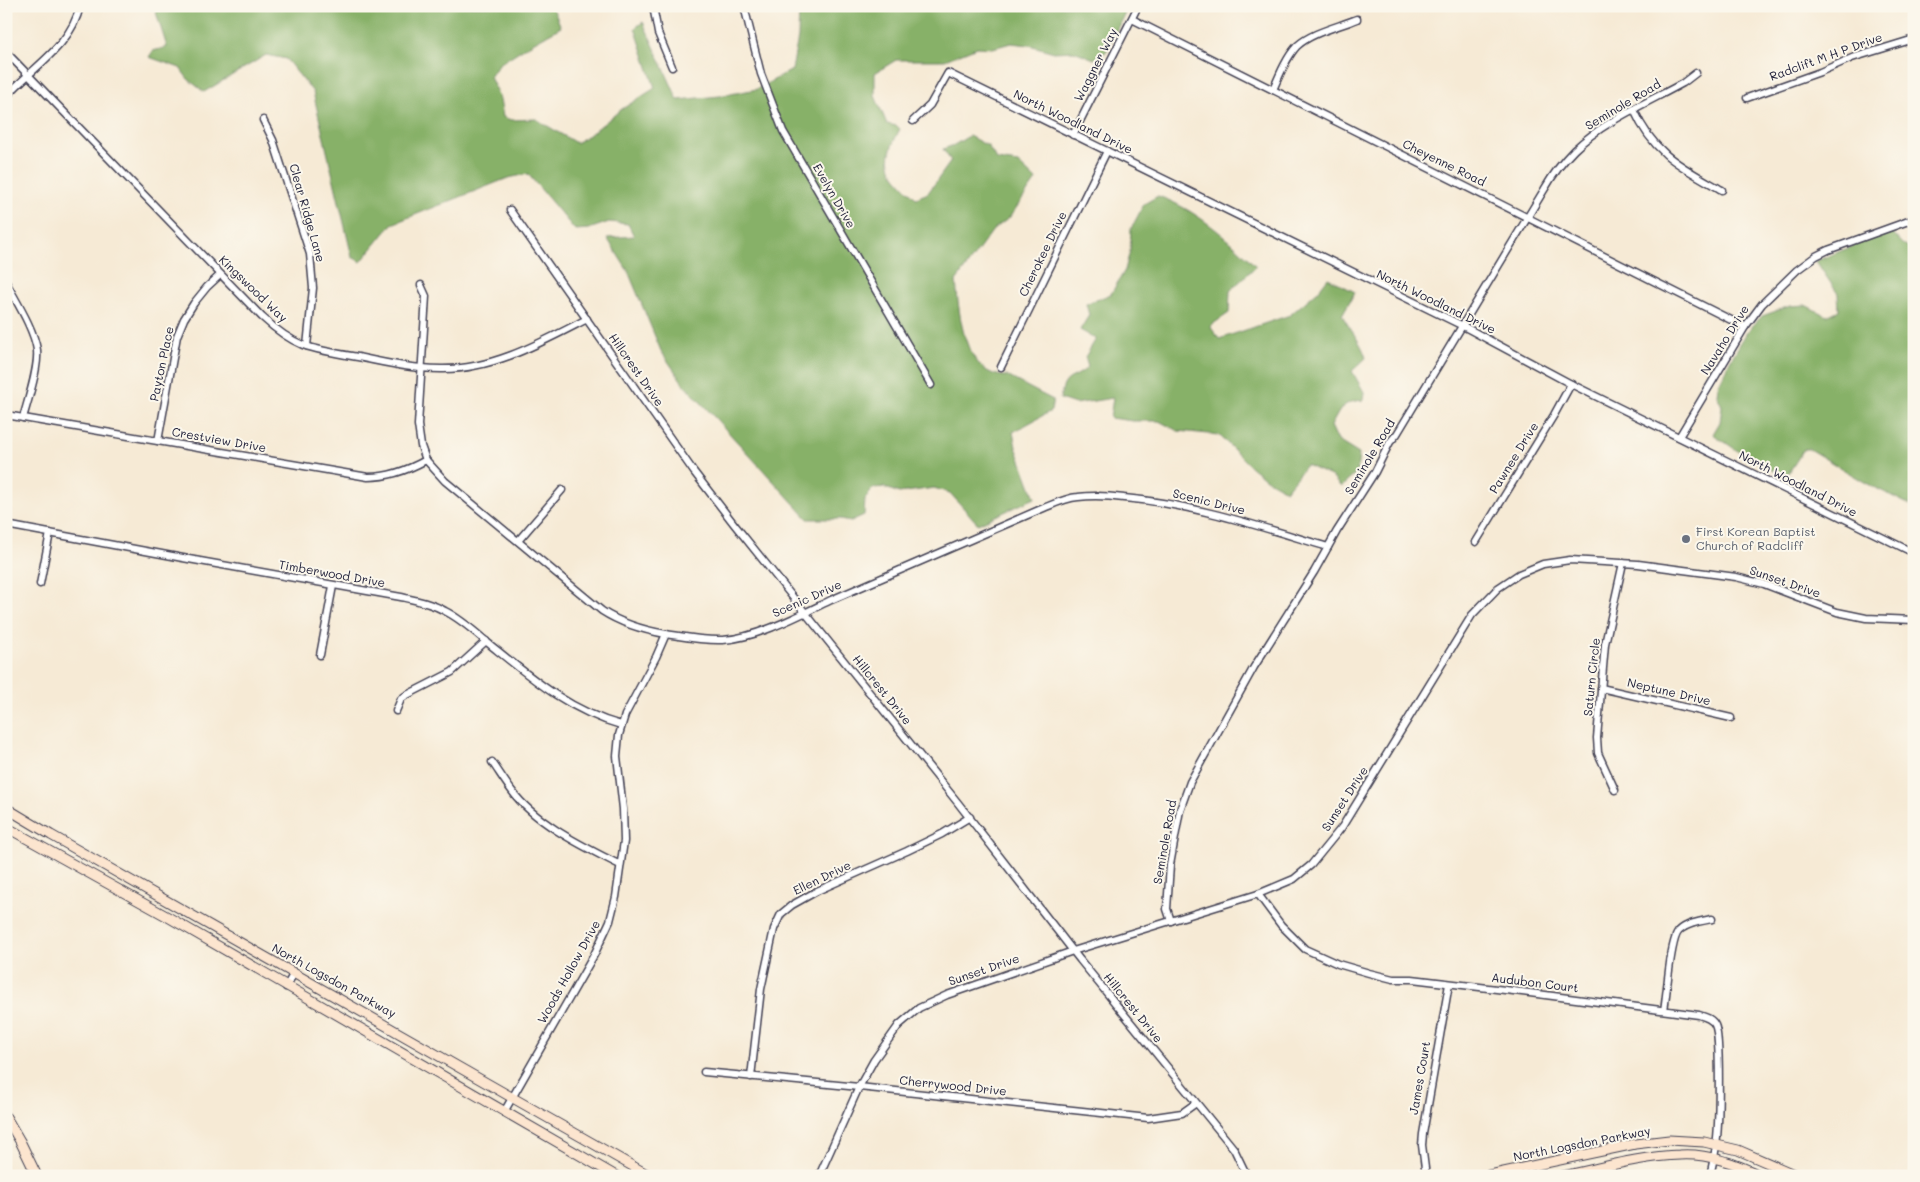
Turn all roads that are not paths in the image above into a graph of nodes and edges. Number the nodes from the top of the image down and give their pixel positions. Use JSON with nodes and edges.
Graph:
{"nodes":[{"id":1,"x":80,"y":6,"type":"edge"},
{"id":2,"x":652,"y":6,"type":"edge"},
{"id":3,"x":744,"y":6,"type":"edge"},
{"id":4,"x":1138,"y":6,"type":"edge"},
{"id":5,"x":1357,"y":18,"type":"dead end"},
{"id":6,"x":1132,"y":19,"type":"junction"},
{"id":7,"x":1914,"y":39,"type":"edge"},
{"id":8,"x":6,"y":52,"type":"edge"},
{"id":9,"x":672,"y":68,"type":"dead end"},
{"id":10,"x":1696,"y":73,"type":"dead end"},
{"id":11,"x":28,"y":75,"type":"junction"},
{"id":12,"x":1273,"y":90,"type":"junction"},
{"id":13,"x":6,"y":97,"type":"edge"},
{"id":14,"x":1747,"y":98,"type":"dead end"},
{"id":15,"x":1634,"y":110,"type":"junction"},
{"id":16,"x":263,"y":120,"type":"dead end"},
{"id":17,"x":913,"y":121,"type":"dead end"},
{"id":18,"x":1074,"y":135,"type":"junction"},
{"id":19,"x":1107,"y":151,"type":"junction"},
{"id":20,"x":1722,"y":190,"type":"dead end"},
{"id":21,"x":510,"y":210,"type":"dead end"},
{"id":22,"x":1528,"y":217,"type":"junction"},
{"id":23,"x":1914,"y":219,"type":"edge"},
{"id":24,"x":220,"y":275,"type":"junction"},
{"id":25,"x":6,"y":282,"type":"edge"},
{"id":26,"x":420,"y":285,"type":"dead end"},
{"id":27,"x":587,"y":319,"type":"junction"},
{"id":28,"x":1462,"y":326,"type":"junction"},
{"id":29,"x":1745,"y":327,"type":"junction"},
{"id":30,"x":307,"y":346,"type":"junction"},
{"id":31,"x":420,"y":368,"type":"junction"},
{"id":32,"x":1001,"y":368,"type":"dead end"},
{"id":33,"x":1571,"y":384,"type":"junction"},
{"id":34,"x":931,"y":385,"type":"dead end"},
{"id":35,"x":6,"y":415,"type":"edge"},
{"id":36,"x":23,"y":418,"type":"junction"},
{"id":37,"x":1679,"y":437,"type":"junction"},
{"id":38,"x":158,"y":441,"type":"junction"},
{"id":39,"x":426,"y":460,"type":"junction"},
{"id":40,"x":562,"y":490,"type":"dead end"},
{"id":41,"x":6,"y":524,"type":"edge"},
{"id":42,"x":50,"y":532,"type":"junction"},
{"id":43,"x":518,"y":541,"type":"junction"},
{"id":44,"x":1476,"y":542,"type":"dead end"},
{"id":45,"x":1328,"y":547,"type":"junction"},
{"id":46,"x":1914,"y":553,"type":"edge"},
{"id":47,"x":1623,"y":563,"type":"junction"},
{"id":48,"x":40,"y":584,"type":"dead end"},
{"id":49,"x":333,"y":586,"type":"junction"},
{"id":50,"x":806,"y":613,"type":"junction"},
{"id":51,"x":1914,"y":620,"type":"edge"},
{"id":52,"x":666,"y":634,"type":"junction"},
{"id":53,"x":486,"y":641,"type":"junction"},
{"id":54,"x":320,"y":655,"type":"dead end"},
{"id":55,"x":1601,"y":688,"type":"junction"},
{"id":56,"x":396,"y":711,"type":"dead end"},
{"id":57,"x":1731,"y":718,"type":"dead end"},
{"id":58,"x":621,"y":725,"type":"junction"},
{"id":59,"x":492,"y":762,"type":"dead end"},
{"id":60,"x":1615,"y":790,"type":"dead end"},
{"id":61,"x":6,"y":808,"type":"edge"},
{"id":62,"x":970,"y":818,"type":"junction"},
{"id":63,"x":6,"y":827,"type":"edge"},
{"id":64,"x":620,"y":865,"type":"junction"},
{"id":65,"x":115,"y":870,"type":"junction"},
{"id":66,"x":105,"y":884,"type":"junction"},
{"id":67,"x":1258,"y":894,"type":"junction"},
{"id":68,"x":1712,"y":919,"type":"dead end"},
{"id":69,"x":1171,"y":921,"type":"junction"},
{"id":70,"x":1073,"y":951,"type":"junction"},
{"id":71,"x":294,"y":973,"type":"junction"},
{"id":72,"x":1449,"y":984,"type":"junction"},
{"id":73,"x":286,"y":987,"type":"junction"},
{"id":74,"x":1664,"y":1010,"type":"junction"},
{"id":75,"x":704,"y":1072,"type":"dead end"},
{"id":76,"x":751,"y":1077,"type":"junction"},
{"id":77,"x":859,"y":1087,"type":"junction"},
{"id":78,"x":512,"y":1097,"type":"junction"},
{"id":79,"x":1196,"y":1104,"type":"junction"},
{"id":80,"x":504,"y":1112,"type":"junction"},
{"id":81,"x":6,"y":1117,"type":"edge"},
{"id":82,"x":1716,"y":1145,"type":"junction"},
{"id":83,"x":1713,"y":1159,"type":"junction"},
{"id":84,"x":37,"y":1176,"type":"edge"},
{"id":85,"x":616,"y":1176,"type":"edge"},
{"id":86,"x":650,"y":1176,"type":"edge"},
{"id":87,"x":819,"y":1176,"type":"edge"},
{"id":88,"x":1247,"y":1176,"type":"edge"},
{"id":89,"x":1426,"y":1176,"type":"edge"},
{"id":90,"x":1485,"y":1176,"type":"edge"},
{"id":91,"x":1563,"y":1176,"type":"edge"},
{"id":92,"x":1710,"y":1176,"type":"edge"},
{"id":93,"x":1761,"y":1176,"type":"edge"},
{"id":94,"x":1798,"y":1176,"type":"edge"}],
"edges":[{"from":1,"to":11,"type":"street"},
{"from":2,"to":9,"type":"street"},
{"from":3,"to":34,"type":"street","name":"Evelyn Drive"},
{"from":4,"to":6,"type":"street","name":"Waggner Way"},
{"from":5,"to":12,"type":"street"},
{"from":6,"to":12,"type":"street","name":"Cheyenne Road"},
{"from":6,"to":18,"type":"street","name":"Waggner Way"},
{"from":7,"to":14,"type":"street","name":"Radclift M H P Drive"},
{"from":8,"to":11,"type":"street","name":"Kingswood Way"},
{"from":10,"to":15,"type":"street","name":"Seminole Road"},
{"from":11,"to":13,"type":"street"},
{"from":11,"to":24,"type":"street","name":"Kingswood Way"},
{"from":12,"to":22,"type":"street","name":"Cheyenne Road"},
{"from":15,"to":20,"type":"street"},
{"from":15,"to":22,"type":"street","name":"Seminole Road"},
{"from":16,"to":30,"type":"street","name":"Clear Ridge Lane"},
{"from":17,"to":18,"type":"street","name":"North Woodland Drive"},
{"from":18,"to":19,"type":"street","name":"North Woodland Drive"},
{"from":19,"to":28,"type":"street","name":"North Woodland Drive"},
{"from":19,"to":32,"type":"street","name":"Cherokee Drive"},
{"from":21,"to":27,"type":"street","name":"Hillcrest Drive"},
{"from":22,"to":28,"type":"street","name":"Seminole Road"},
{"from":22,"to":29,"type":"street","name":"Cheyenne Road"},
{"from":23,"to":29,"type":"street","name":"Navaho Drive"},
{"from":24,"to":30,"type":"street","name":"Kingswood Way"},
{"from":24,"to":38,"type":"street","name":"Payton Place"},
{"from":25,"to":36,"type":"street"},
{"from":26,"to":31,"type":"street","name":"Scenic Drive"},
{"from":27,"to":31,"type":"street","name":"Kingswood Way"},
{"from":27,"to":50,"type":"street","name":"Hillcrest Drive"},
{"from":28,"to":33,"type":"street","name":"North Woodland Drive"},
{"from":28,"to":45,"type":"street","name":"Seminole Road"},
{"from":29,"to":37,"type":"street","name":"Navaho Drive"},
{"from":30,"to":31,"type":"street","name":"Kingswood Way"},
{"from":31,"to":39,"type":"street","name":"Scenic Drive"},
{"from":33,"to":37,"type":"street","name":"North Woodland Drive"},
{"from":33,"to":44,"type":"street","name":"Pawnee Drive"},
{"from":35,"to":36,"type":"street","name":"Crestview Drive"},
{"from":36,"to":38,"type":"street","name":"Crestview Drive"},
{"from":37,"to":46,"type":"street","name":"North Woodland Drive"},
{"from":38,"to":39,"type":"street","name":"Crestview Drive"},
{"from":39,"to":43,"type":"street","name":"Scenic Drive"},
{"from":40,"to":43,"type":"street"},
{"from":41,"to":42,"type":"street","name":"Timberwood Drive"},
{"from":42,"to":48,"type":"street"},
{"from":42,"to":49,"type":"street","name":"Timberwood Drive"},
{"from":43,"to":52,"type":"street","name":"Scenic Drive"},
{"from":45,"to":50,"type":"street","name":"Scenic Drive"},
{"from":45,"to":69,"type":"street","name":"Seminole Road"},
{"from":47,"to":51,"type":"street","name":"Sunset Drive"},
{"from":47,"to":55,"type":"street","name":"Saturn Circle"},
{"from":47,"to":67,"type":"street","name":"Sunset Drive"},
{"from":49,"to":53,"type":"street","name":"Timberwood Drive"},
{"from":49,"to":54,"type":"street"},
{"from":50,"to":52,"type":"street","name":"Scenic Drive"},
{"from":50,"to":62,"type":"street","name":"Hillcrest Drive"},
{"from":52,"to":58,"type":"street","name":"Woods Hollow Drive"},
{"from":53,"to":56,"type":"street"},
{"from":53,"to":58,"type":"street","name":"Timberwood Drive"},
{"from":55,"to":57,"type":"street","name":"Neptune Drive"},
{"from":55,"to":60,"type":"street","name":"Saturn Circle"},
{"from":58,"to":64,"type":"street","name":"Woods Hollow Drive"},
{"from":59,"to":64,"type":"street"},
{"from":61,"to":65,"type":"main road","name":"North Logsdon Parkway"},
{"from":62,"to":70,"type":"street","name":"Hillcrest Drive"},
{"from":62,"to":76,"type":"street","name":"Ellen Drive"},
{"from":63,"to":66,"type":"main road"},
{"from":64,"to":78,"type":"street","name":"Woods Hollow Drive"},
{"from":65,"to":66,"type":"main road"},
{"from":65,"to":71,"type":"main road","name":"North Logsdon Parkway"},
{"from":66,"to":73,"type":"main road"},
{"from":67,"to":69,"type":"street","name":"Sunset Drive"},
{"from":67,"to":72,"type":"street","name":"Audubon Court"},
{"from":68,"to":74,"type":"street"},
{"from":69,"to":70,"type":"street","name":"Sunset Drive"},
{"from":70,"to":77,"type":"street","name":"Sunset Drive"},
{"from":70,"to":79,"type":"street","name":"Hillcrest Drive"},
{"from":71,"to":73,"type":"street"},
{"from":71,"to":78,"type":"main road","name":"North Logsdon Parkway"},
{"from":72,"to":74,"type":"street","name":"Audubon Court"},
{"from":72,"to":89,"type":"street","name":"James Court"},
{"from":73,"to":80,"type":"main road"},
{"from":74,"to":82,"type":"street","name":"Audubon Court"},
{"from":75,"to":76,"type":"street","name":"Cherrywood Drive"},
{"from":76,"to":77,"type":"street","name":"Cherrywood Drive"},
{"from":77,"to":79,"type":"street","name":"Cherrywood Drive"},
{"from":77,"to":87,"type":"street","name":"Sunset Drive"},
{"from":78,"to":80,"type":"street","name":"Woods Hollow Drive"},
{"from":78,"to":86,"type":"main road","name":"North Logsdon Parkway"},
{"from":79,"to":88,"type":"street","name":"Hillcrest Drive"},
{"from":80,"to":85,"type":"main road"},
{"from":81,"to":84,"type":"main road"},
{"from":82,"to":83,"type":"street","name":"Audubon Court"},
{"from":82,"to":90,"type":"main road","name":"North Logsdon Parkway"},
{"from":82,"to":94,"type":"main road","name":"North Logsdon Parkway"},
{"from":83,"to":91,"type":"main road"},
{"from":83,"to":92,"type":"street","name":"Audubon Court"},
{"from":83,"to":93,"type":"main road"}]}
